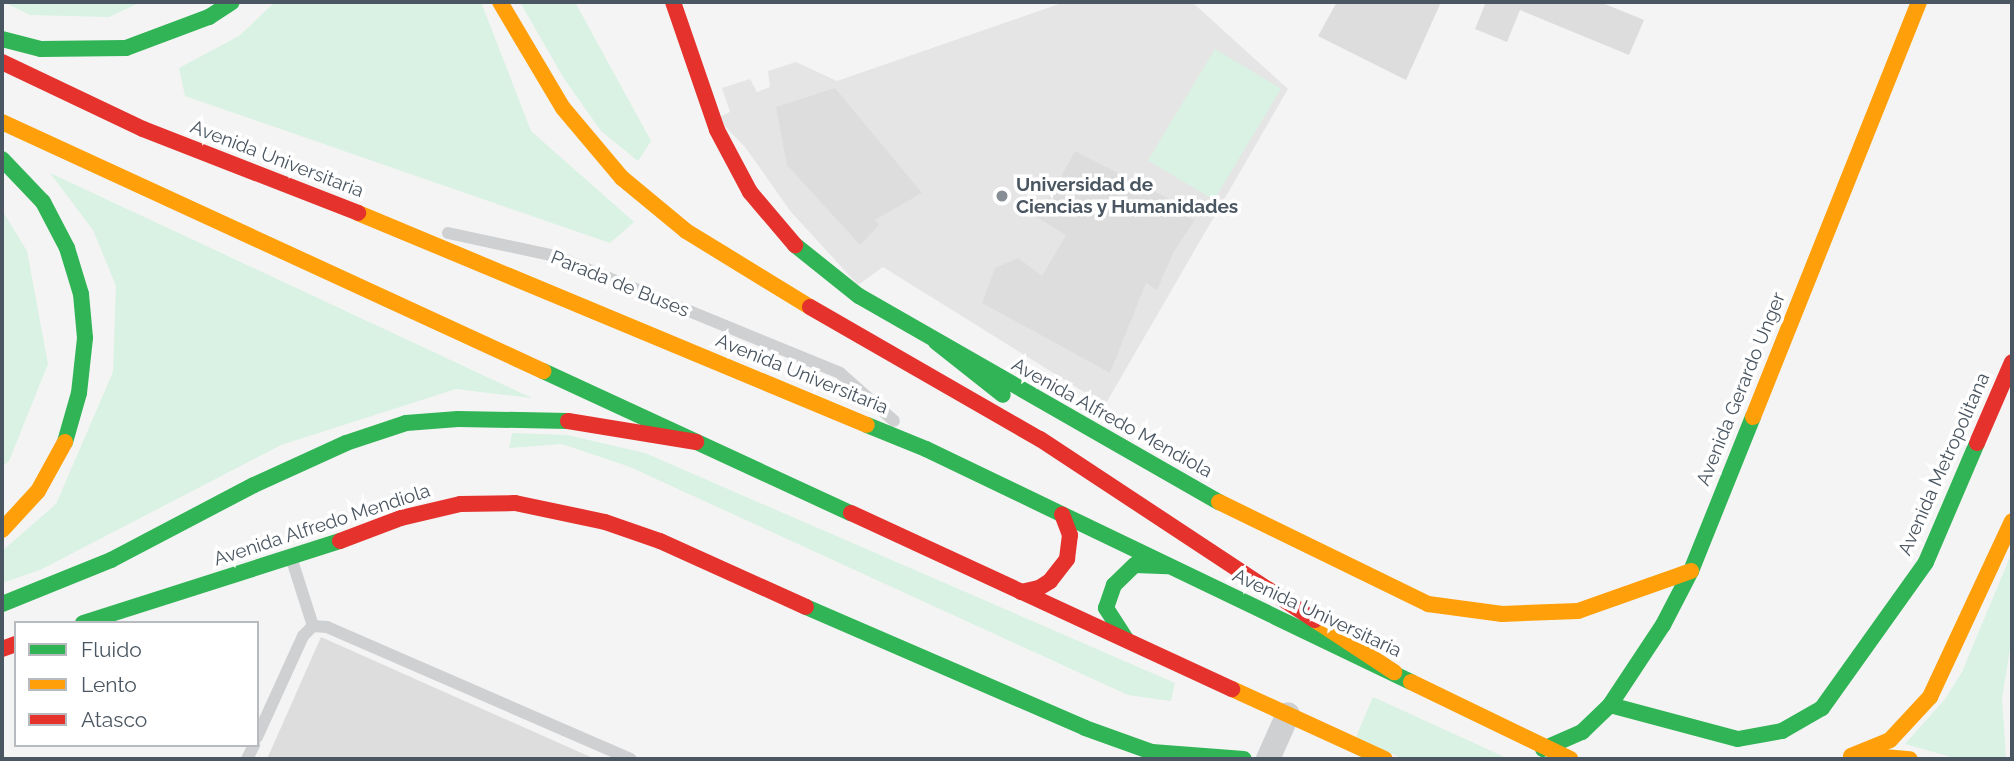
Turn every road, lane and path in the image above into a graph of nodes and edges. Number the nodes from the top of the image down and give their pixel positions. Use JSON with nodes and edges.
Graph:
{"nodes":[{"id":1,"x":232,"y":2,"type":"edge"},
{"id":2,"x":500,"y":2,"type":"edge"},
{"id":3,"x":673,"y":2,"type":"edge"},
{"id":4,"x":1919,"y":2,"type":"edge"},
{"id":5,"x":2,"y":39,"type":"edge"},
{"id":6,"x":2,"y":62,"type":"edge"},
{"id":7,"x":2,"y":122,"type":"edge"},
{"id":8,"x":2,"y":159,"type":"edge"},
{"id":9,"x":362,"y":215,"type":"junction"},
{"id":10,"x":936,"y":342,"type":"junction"},
{"id":11,"x":2012,"y":362,"type":"edge"},
{"id":12,"x":696,"y":442,"type":"junction"},
{"id":13,"x":926,"y":449,"type":"junction"},
{"id":14,"x":1094,"y":474,"type":"junction"},
{"id":15,"x":1062,"y":514,"type":"junction"},
{"id":16,"x":2012,"y":521,"type":"edge"},
{"id":17,"x":2,"y":530,"type":"edge"},
{"id":18,"x":291,"y":556,"type":"junction"},
{"id":19,"x":1168,"y":566,"type":"junction"},
{"id":20,"x":1691,"y":571,"type":"junction"},
{"id":21,"x":1021,"y":592,"type":"junction"},
{"id":22,"x":2,"y":604,"type":"edge"},
{"id":23,"x":89,"y":621,"type":"edge"},
{"id":24,"x":313,"y":626,"type":"junction"},
{"id":25,"x":1126,"y":639,"type":"junction"},
{"id":26,"x":1394,"y":672,"type":"junction"},
{"id":27,"x":1611,"y":705,"type":"junction"},
{"id":28,"x":1288,"y":714,"type":"junction"},
{"id":29,"x":259,"y":733,"type":"edge"},
{"id":30,"x":1352,"y":744,"type":"junction"},
{"id":31,"x":1543,"y":748,"type":"junction"},
{"id":32,"x":630,"y":759,"type":"edge"},
{"id":33,"x":1244,"y":759,"type":"edge"},
{"id":34,"x":1268,"y":759,"type":"edge"},
{"id":35,"x":1363,"y":759,"type":"edge"},
{"id":36,"x":1385,"y":759,"type":"edge"},
{"id":37,"x":1570,"y":759,"type":"edge"},
{"id":38,"x":1841,"y":759,"type":"edge"},
{"id":39,"x":1856,"y":759,"type":"edge"},
{"id":40,"x":1910,"y":759,"type":"edge"}],
"edges":[{"from":1,"to":5,"type":"main road"},
{"from":2,"to":14,"type":"main road"},
{"from":3,"to":10,"type":"main road","name":"Avenida Alfredo Mendiola"},
{"from":4,"to":20,"type":"main road","name":"Avenida Gerardo Unger"},
{"from":6,"to":9,"type":"main road","name":"Avenida Universitaria"},
{"from":7,"to":12,"type":"main road"},
{"from":8,"to":17,"type":"main road"},
{"from":9,"to":13,"type":"main road","name":"Avenida Universitaria"},
{"from":9,"to":13,"type":"lane","name":"Parada de Buses"},
{"from":10,"to":14,"type":"main road"},
{"from":10,"to":20,"type":"main road","name":"Avenida Alfredo Mendiola"},
{"from":11,"to":27,"type":"main road","name":"Avenida Metropolitana"},
{"from":12,"to":21,"type":"main road"},
{"from":12,"to":22,"type":"main road"},
{"from":13,"to":15,"type":"main road","name":"Avenida Universitaria"},
{"from":14,"to":26,"type":"main road"},
{"from":15,"to":19,"type":"main road","name":"Avenida Universitaria"},
{"from":15,"to":21,"type":"main road"},
{"from":16,"to":38,"type":"main road"},
{"from":18,"to":23,"type":"main road","name":"Avenida Alfredo Mendiola"},
{"from":18,"to":24,"type":"lane"},
{"from":18,"to":33,"type":"main road","name":"Avenida Alfredo Mendiola"},
{"from":19,"to":25,"type":"main road"},
{"from":19,"to":26,"type":"main road","name":"Avenida Universitaria"},
{"from":20,"to":27,"type":"main road","name":"Avenida Gerardo Unger"},
{"from":21,"to":25,"type":"main road"},
{"from":24,"to":29,"type":"lane"},
{"from":24,"to":32,"type":"lane"},
{"from":25,"to":28,"type":"main road"},
{"from":26,"to":31,"type":"main road","name":"Avenida Universitaria"},
{"from":27,"to":31,"type":"main road","name":"Avenida Gerardo Unger"},
{"from":28,"to":30,"type":"main road"},
{"from":28,"to":34,"type":"street"},
{"from":30,"to":35,"type":"main road"},
{"from":30,"to":36,"type":"main road"},
{"from":31,"to":37,"type":"main road","name":"Avenida Universitaria"},
{"from":39,"to":40,"type":"main road"}]}
